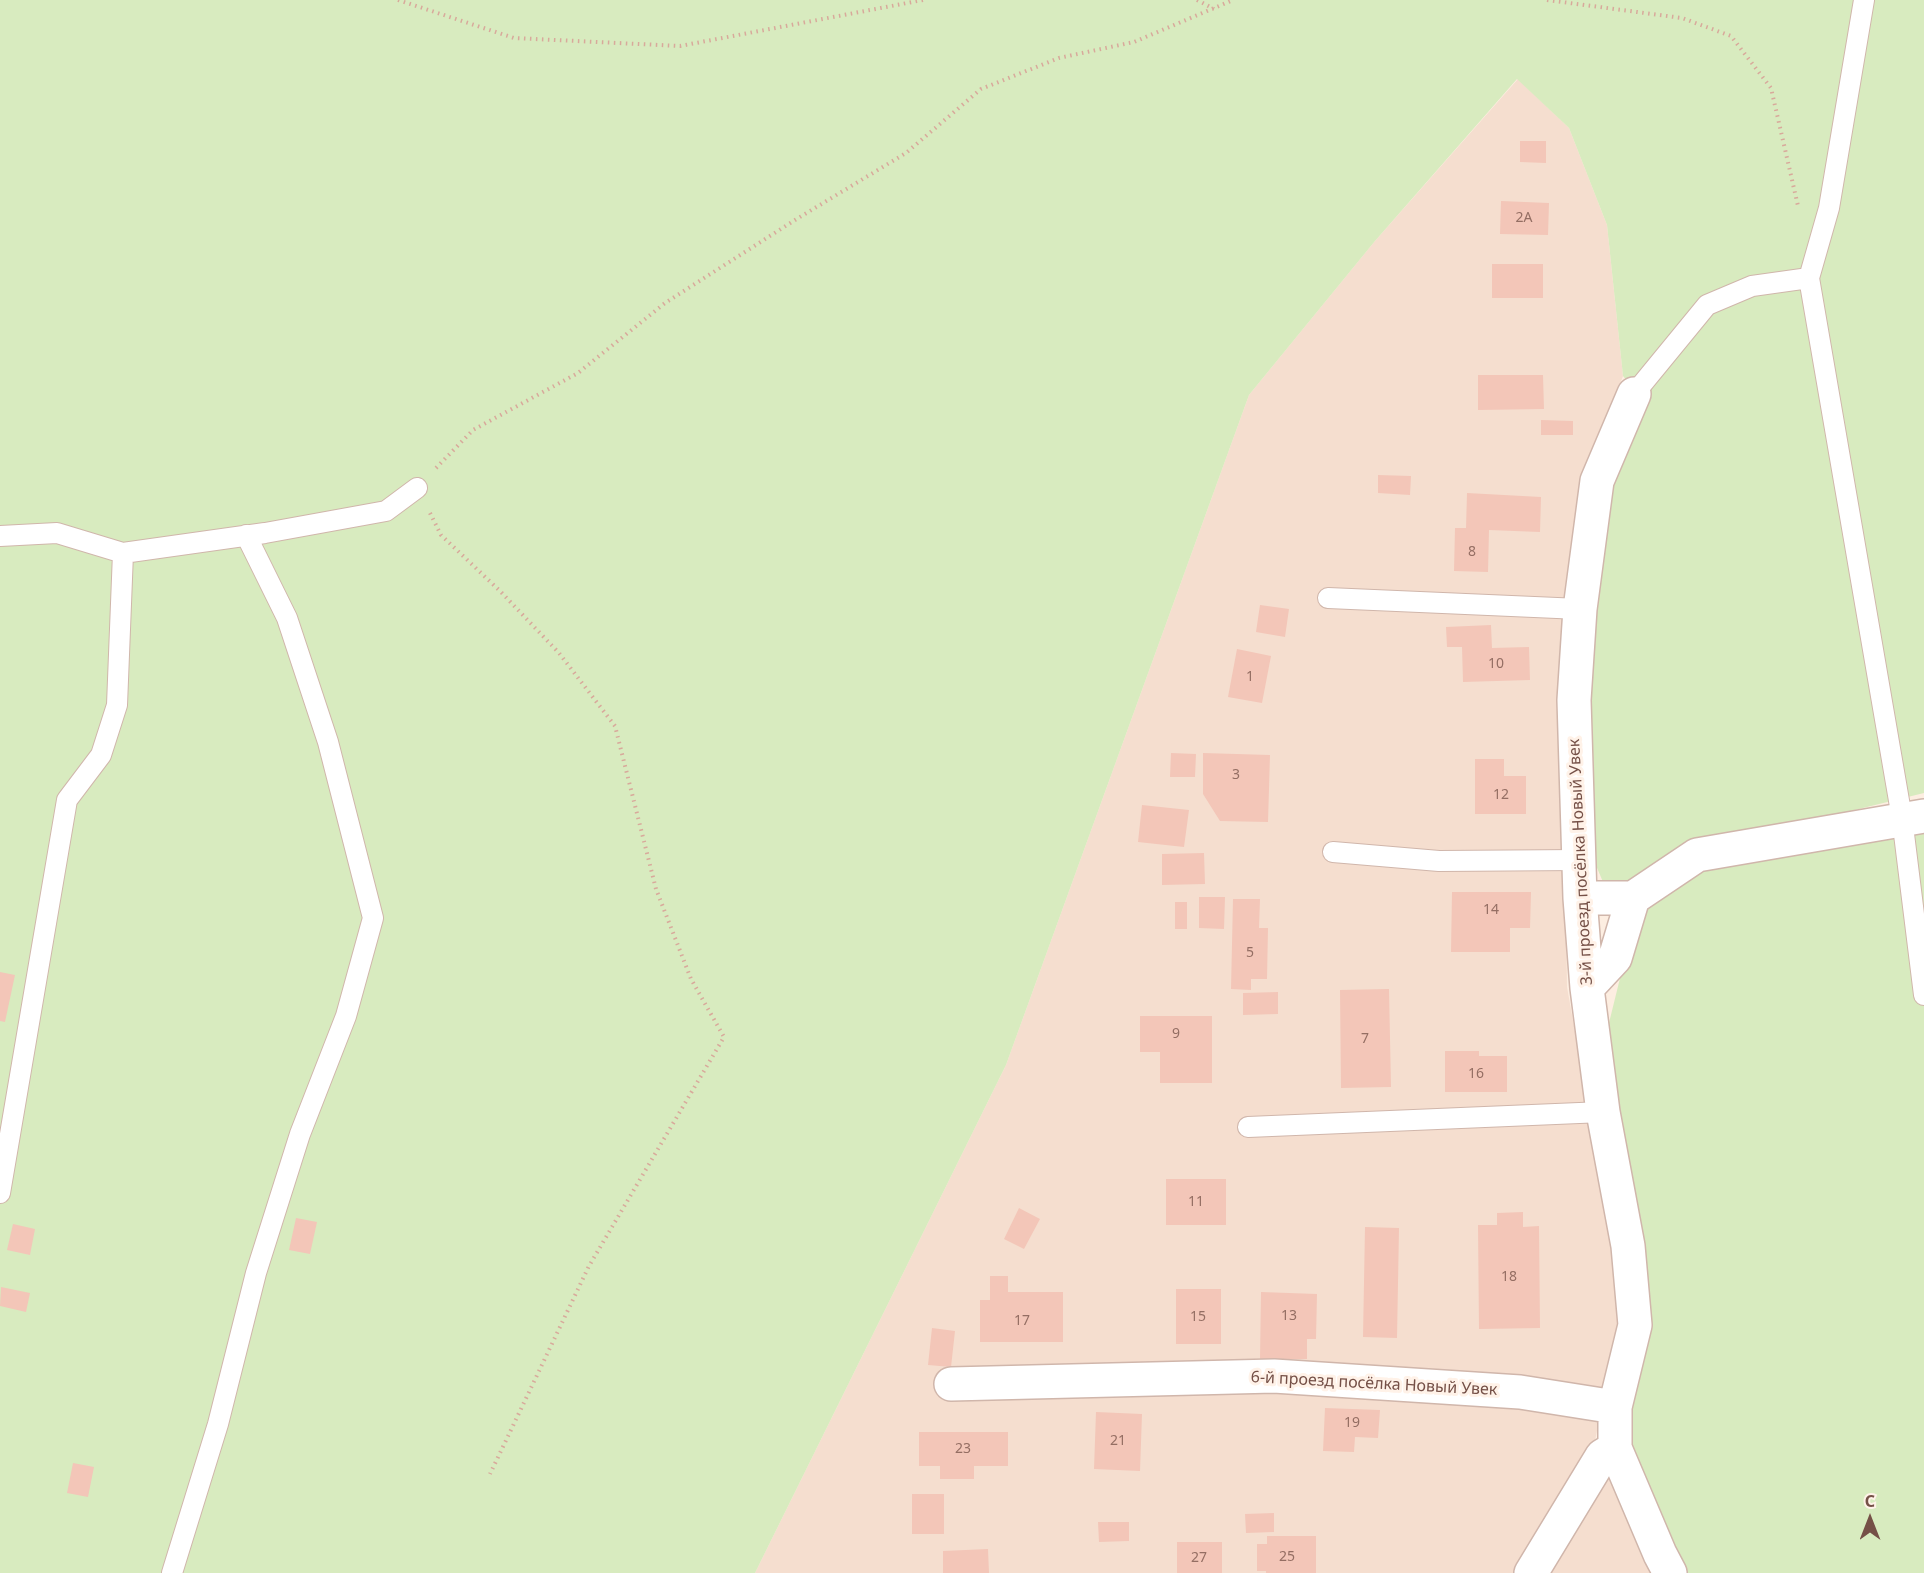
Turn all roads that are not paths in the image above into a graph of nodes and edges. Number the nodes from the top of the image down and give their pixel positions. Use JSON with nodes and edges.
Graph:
{"nodes":[{"id":1,"x":1864,"y":0,"type":"edge"},
{"id":2,"x":1809,"y":278,"type":"junction"},
{"id":3,"x":1634,"y":394,"type":"joint"},
{"id":4,"x":417,"y":488,"type":"road end"},
{"id":5,"x":246,"y":535,"type":"junction"},
{"id":6,"x":0,"y":536,"type":"edge"},
{"id":7,"x":123,"y":553,"type":"junction"},
{"id":8,"x":1328,"y":598,"type":"dead end"},
{"id":9,"x":1580,"y":609,"type":"junction"},
{"id":10,"x":1913,"y":817,"type":"edge"},
{"id":11,"x":1333,"y":852,"type":"dead end"},
{"id":12,"x":1579,"y":860,"type":"junction"},
{"id":13,"x":1580,"y":898,"type":"junction"},
{"id":14,"x":1633,"y":898,"type":"junction"},
{"id":15,"x":1921,"y":937,"type":"edge"},
{"id":16,"x":1587,"y":988,"type":"junction"},
{"id":17,"x":1924,"y":995,"type":"edge"},
{"id":18,"x":1603,"y":1112,"type":"junction"},
{"id":19,"x":1248,"y":1127,"type":"dead end"},
{"id":20,"x":0,"y":1193,"type":"edge"},
{"id":21,"x":951,"y":1384,"type":"dead end"},
{"id":22,"x":1615,"y":1407,"type":"junction"},
{"id":23,"x":1615,"y":1448,"type":"junction"},
{"id":24,"x":172,"y":1573,"type":"edge"},
{"id":25,"x":1531,"y":1573,"type":"edge"},
{"id":26,"x":1670,"y":1573,"type":"edge"}],
"edges":[{"from":1,"to":2,"type":"lane"},
{"from":2,"to":3,"type":"lane"},
{"from":2,"to":10,"type":"lane"},
{"from":3,"to":9,"type":"street","name":"3-й проезд посёлка Новый Увек"},
{"from":4,"to":5,"type":"lane"},
{"from":5,"to":7,"type":"lane"},
{"from":5,"to":24,"type":"lane"},
{"from":6,"to":7,"type":"lane"},
{"from":7,"to":20,"type":"lane"},
{"from":8,"to":9,"type":"lane"},
{"from":9,"to":12,"type":"street","name":"3-й проезд посёлка Новый Увек"},
{"from":10,"to":14,"type":"street"},
{"from":10,"to":15,"type":"lane"},
{"from":11,"to":12,"type":"lane"},
{"from":12,"to":13,"type":"street","name":"3-й проезд посёлка Новый Увек"},
{"from":13,"to":14,"type":"street"},
{"from":13,"to":16,"type":"street","name":"3-й проезд посёлка Новый Увек"},
{"from":14,"to":16,"type":"street"},
{"from":15,"to":17,"type":"lane"},
{"from":16,"to":18,"type":"street","name":"3-й проезд посёлка Новый Увек"},
{"from":18,"to":19,"type":"lane"},
{"from":18,"to":22,"type":"street","name":"3-й проезд посёлка Новый Увек"},
{"from":21,"to":22,"type":"street","name":"6-й проезд посёлка Новый Увек"},
{"from":22,"to":23,"type":"street","name":"3-й проезд посёлка Новый Увек"},
{"from":23,"to":25,"type":"street"},
{"from":23,"to":26,"type":"street","name":"3-й проезд посёлка Новый Увек"}]}
